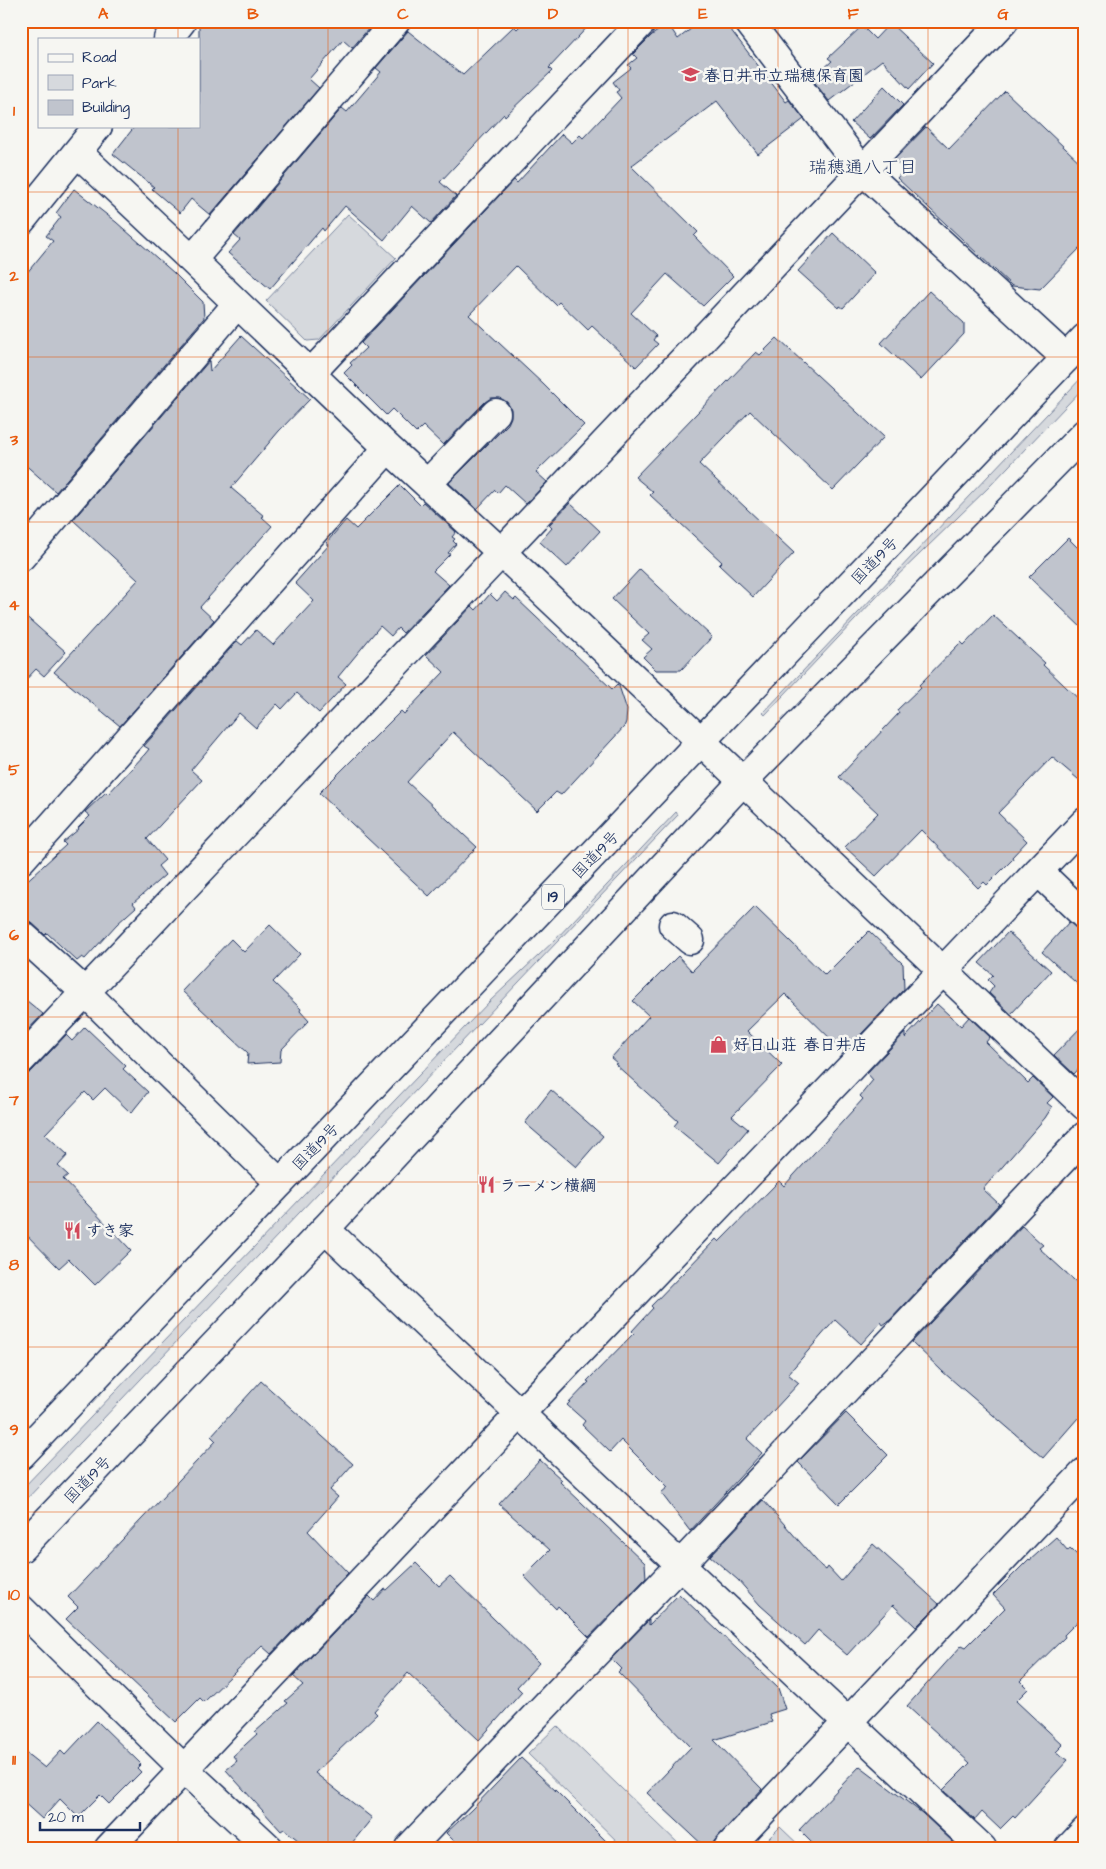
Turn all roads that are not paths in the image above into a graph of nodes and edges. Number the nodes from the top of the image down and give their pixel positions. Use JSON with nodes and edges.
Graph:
{"nodes":[{"id":1,"x":182,"y":21,"type":"edge"},
{"id":2,"x":396,"y":21,"type":"edge"},
{"id":3,"x":642,"y":21,"type":"edge"},
{"id":4,"x":748,"y":21,"type":"edge"},
{"id":5,"x":1004,"y":21,"type":"edge"},
{"id":6,"x":169,"y":38,"type":"edge"},
{"id":7,"x":96,"y":128,"type":"edge"},
{"id":8,"x":77,"y":152,"type":"junction"},
{"id":9,"x":862,"y":170,"type":"junction"},
{"id":10,"x":21,"y":221,"type":"edge"},
{"id":11,"x":192,"y":260,"type":"junction"},
{"id":12,"x":237,"y":304,"type":"junction"},
{"id":13,"x":1085,"y":338,"type":"edge"},
{"id":14,"x":1066,"y":358,"type":"junction"},
{"id":15,"x":311,"y":373,"type":"junction"},
{"id":16,"x":496,"y":413,"type":"dead end"},
{"id":17,"x":1085,"y":433,"type":"edge"},
{"id":18,"x":388,"y":448,"type":"junction"},
{"id":19,"x":427,"y":484,"type":"junction"},
{"id":20,"x":25,"y":544,"type":"edge"},
{"id":21,"x":501,"y":552,"type":"junction"},
{"id":22,"x":701,"y":742,"type":"junction"},
{"id":23,"x":744,"y":781,"type":"junction"},
{"id":24,"x":1085,"y":822,"type":"edge"},
{"id":25,"x":21,"y":860,"type":"edge"},
{"id":26,"x":1038,"y":871,"type":"junction"},
{"id":27,"x":1085,"y":916,"type":"edge"},
{"id":28,"x":21,"y":934,"type":"edge"},
{"id":29,"x":943,"y":971,"type":"junction"},
{"id":30,"x":85,"y":992,"type":"junction"},
{"id":31,"x":21,"y":1060,"type":"edge"},
{"id":32,"x":1085,"y":1106,"type":"edge"},
{"id":33,"x":1085,"y":1136,"type":"edge"},
{"id":34,"x":280,"y":1184,"type":"junction"},
{"id":35,"x":325,"y":1229,"type":"junction"},
{"id":36,"x":520,"y":1414,"type":"junction"},
{"id":37,"x":21,"y":1455,"type":"edge"},
{"id":38,"x":1085,"y":1472,"type":"edge"},
{"id":39,"x":21,"y":1548,"type":"edge"},
{"id":40,"x":680,"y":1565,"type":"junction"},
{"id":41,"x":21,"y":1609,"type":"edge"},
{"id":42,"x":848,"y":1721,"type":"junction"},
{"id":43,"x":184,"y":1769,"type":"junction"},
{"id":44,"x":1085,"y":1831,"type":"edge"},
{"id":45,"x":109,"y":1848,"type":"edge"},
{"id":46,"x":269,"y":1848,"type":"edge"},
{"id":47,"x":409,"y":1848,"type":"edge"},
{"id":48,"x":728,"y":1848,"type":"edge"},
{"id":49,"x":982,"y":1848,"type":"edge"},
{"id":50,"x":1069,"y":1848,"type":"edge"}],
"edges":[{"from":1,"to":6,"type":"main road"},
{"from":2,"to":11,"type":"main road"},
{"from":3,"to":15,"type":"main road"},
{"from":4,"to":9,"type":"main road"},
{"from":5,"to":9,"type":"main road"},
{"from":7,"to":8,"type":"main road"},
{"from":8,"to":10,"type":"main road"},
{"from":8,"to":11,"type":"main road"},
{"from":9,"to":14,"type":"main road"},
{"from":9,"to":21,"type":"main road"},
{"from":11,"to":12,"type":"main road"},
{"from":12,"to":15,"type":"main road"},
{"from":12,"to":20,"type":"main road"},
{"from":13,"to":14,"type":"main road","name":"国道19号","number":"19"},
{"from":14,"to":22,"type":"main road","name":"国道19号","number":"19"},
{"from":15,"to":18,"type":"main road"},
{"from":16,"to":19,"type":"main road"},
{"from":17,"to":23,"type":"main road","name":"国道19号"},
{"from":18,"to":19,"type":"main road"},
{"from":18,"to":25,"type":"main road"},
{"from":19,"to":21,"type":"main road"},
{"from":21,"to":22,"type":"main road"},
{"from":21,"to":30,"type":"main road"},
{"from":22,"to":23,"type":"main road"},
{"from":22,"to":34,"type":"main road","name":"国道19号","number":"19"},
{"from":23,"to":29,"type":"main road"},
{"from":23,"to":35,"type":"main road","name":"国道19号"},
{"from":24,"to":26,"type":"main road"},
{"from":26,"to":27,"type":"main road"},
{"from":26,"to":29,"type":"main road"},
{"from":28,"to":30,"type":"main road"},
{"from":29,"to":32,"type":"main road"},
{"from":29,"to":36,"type":"main road"},
{"from":30,"to":31,"type":"main road"},
{"from":30,"to":34,"type":"main road"},
{"from":33,"to":40,"type":"main road"},
{"from":34,"to":37,"type":"main road","name":"国道19号","number":"19"},
{"from":35,"to":36,"type":"main road"},
{"from":35,"to":39,"type":"main road","name":"国道19号"},
{"from":36,"to":40,"type":"main road"},
{"from":36,"to":43,"type":"main road"},
{"from":38,"to":42,"type":"main road"},
{"from":40,"to":42,"type":"main road"},
{"from":40,"to":47,"type":"main road"},
{"from":41,"to":43,"type":"main road"},
{"from":42,"to":48,"type":"main road"},
{"from":42,"to":49,"type":"main road"},
{"from":43,"to":45,"type":"main road"},
{"from":43,"to":46,"type":"main road"},
{"from":44,"to":50,"type":"main road"}]}
